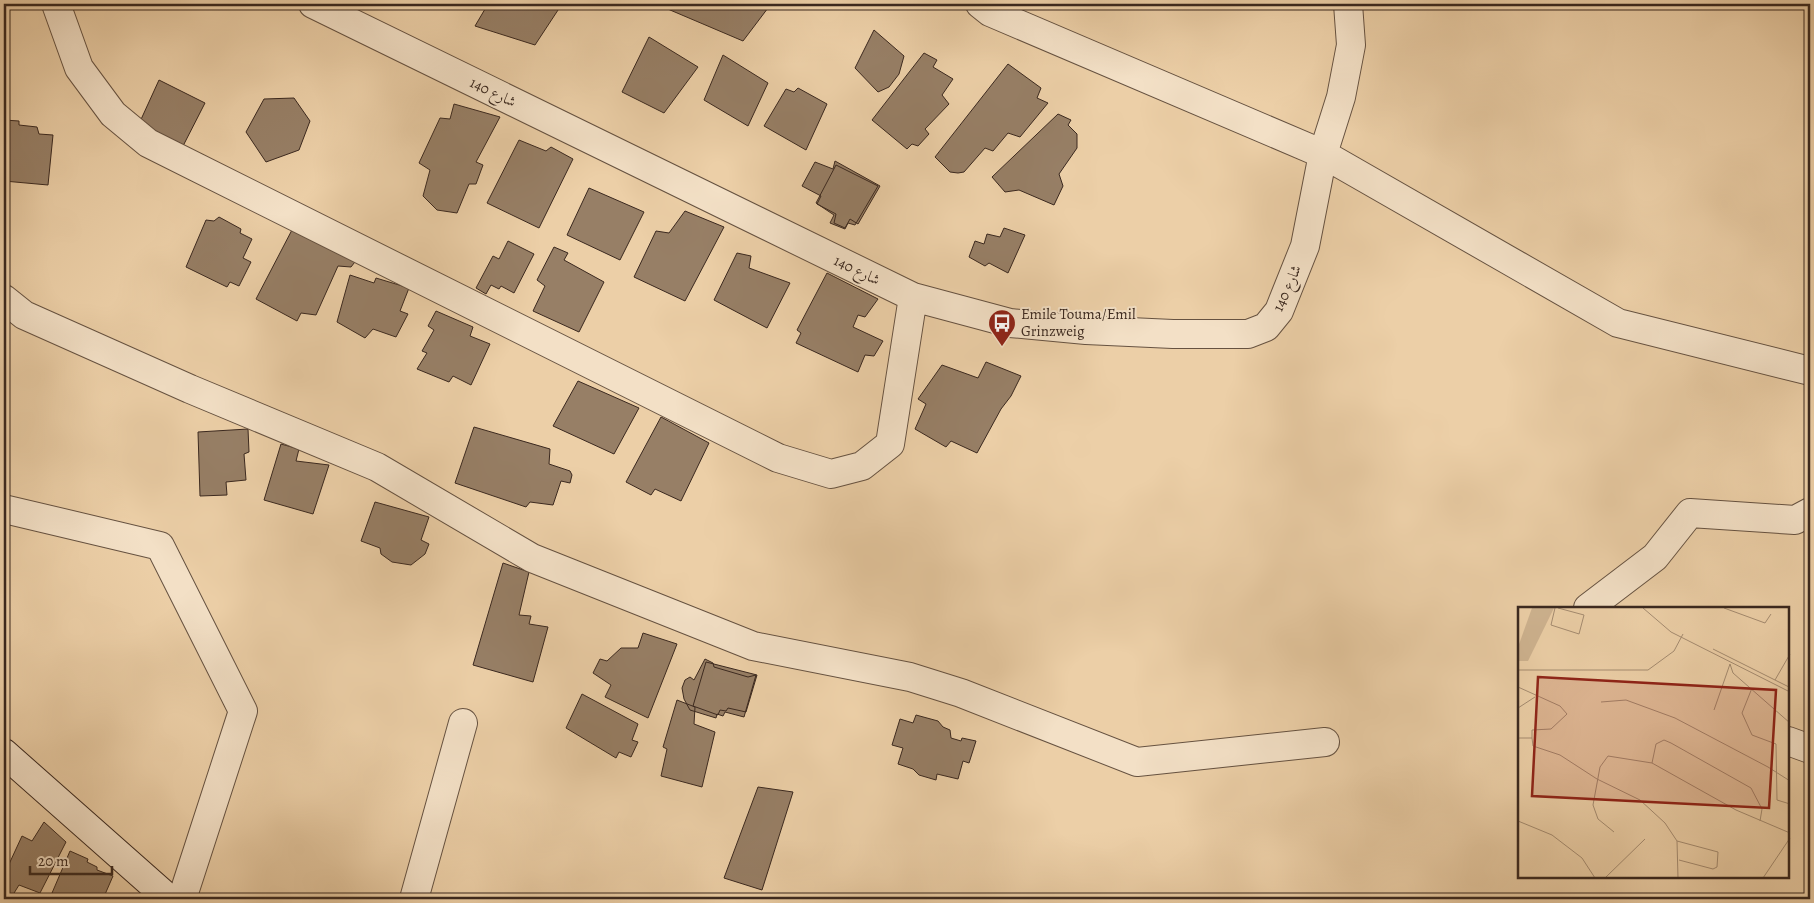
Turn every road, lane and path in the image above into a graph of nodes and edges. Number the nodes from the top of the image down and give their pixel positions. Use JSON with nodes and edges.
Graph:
{"nodes":[{"id":1,"x":56,"y":4,"type":"edge"},
{"id":2,"x":313,"y":4,"type":"edge"},
{"id":3,"x":980,"y":4,"type":"edge"},
{"id":4,"x":1348,"y":4,"type":"edge"},
{"id":5,"x":1324,"y":154,"type":"junction"},
{"id":6,"x":913,"y":297,"type":"junction"},
{"id":7,"x":4,"y":299,"type":"edge"},
{"id":8,"x":1810,"y":371,"type":"edge"},
{"id":9,"x":4,"y":509,"type":"edge"},
{"id":10,"x":1810,"y":512,"type":"edge"},
{"id":11,"x":1589,"y":607,"type":"edge"},
{"id":12,"x":463,"y":723,"type":"dead end"},
{"id":13,"x":1789,"y":741,"type":"edge"},
{"id":14,"x":1325,"y":742,"type":"dead end"},
{"id":15,"x":1810,"y":749,"type":"edge"},
{"id":16,"x":4,"y":753,"type":"edge"},
{"id":17,"x":169,"y":899,"type":"edge"},
{"id":18,"x":182,"y":899,"type":"edge"},
{"id":19,"x":414,"y":899,"type":"edge"}],
"edges":[{"from":1,"to":6,"type":"street"},
{"from":2,"to":6,"type":"street","name":"شارع 140"},
{"from":3,"to":5,"type":"street"},
{"from":4,"to":5,"type":"street","name":"شارع 140"},
{"from":5,"to":6,"type":"street","name":"شارع 140"},
{"from":5,"to":8,"type":"street"},
{"from":7,"to":14,"type":"street"},
{"from":9,"to":18,"type":"street"},
{"from":10,"to":11,"type":"street"},
{"from":12,"to":19,"type":"street"},
{"from":13,"to":15,"type":"street"},
{"from":16,"to":17,"type":"street"}]}
